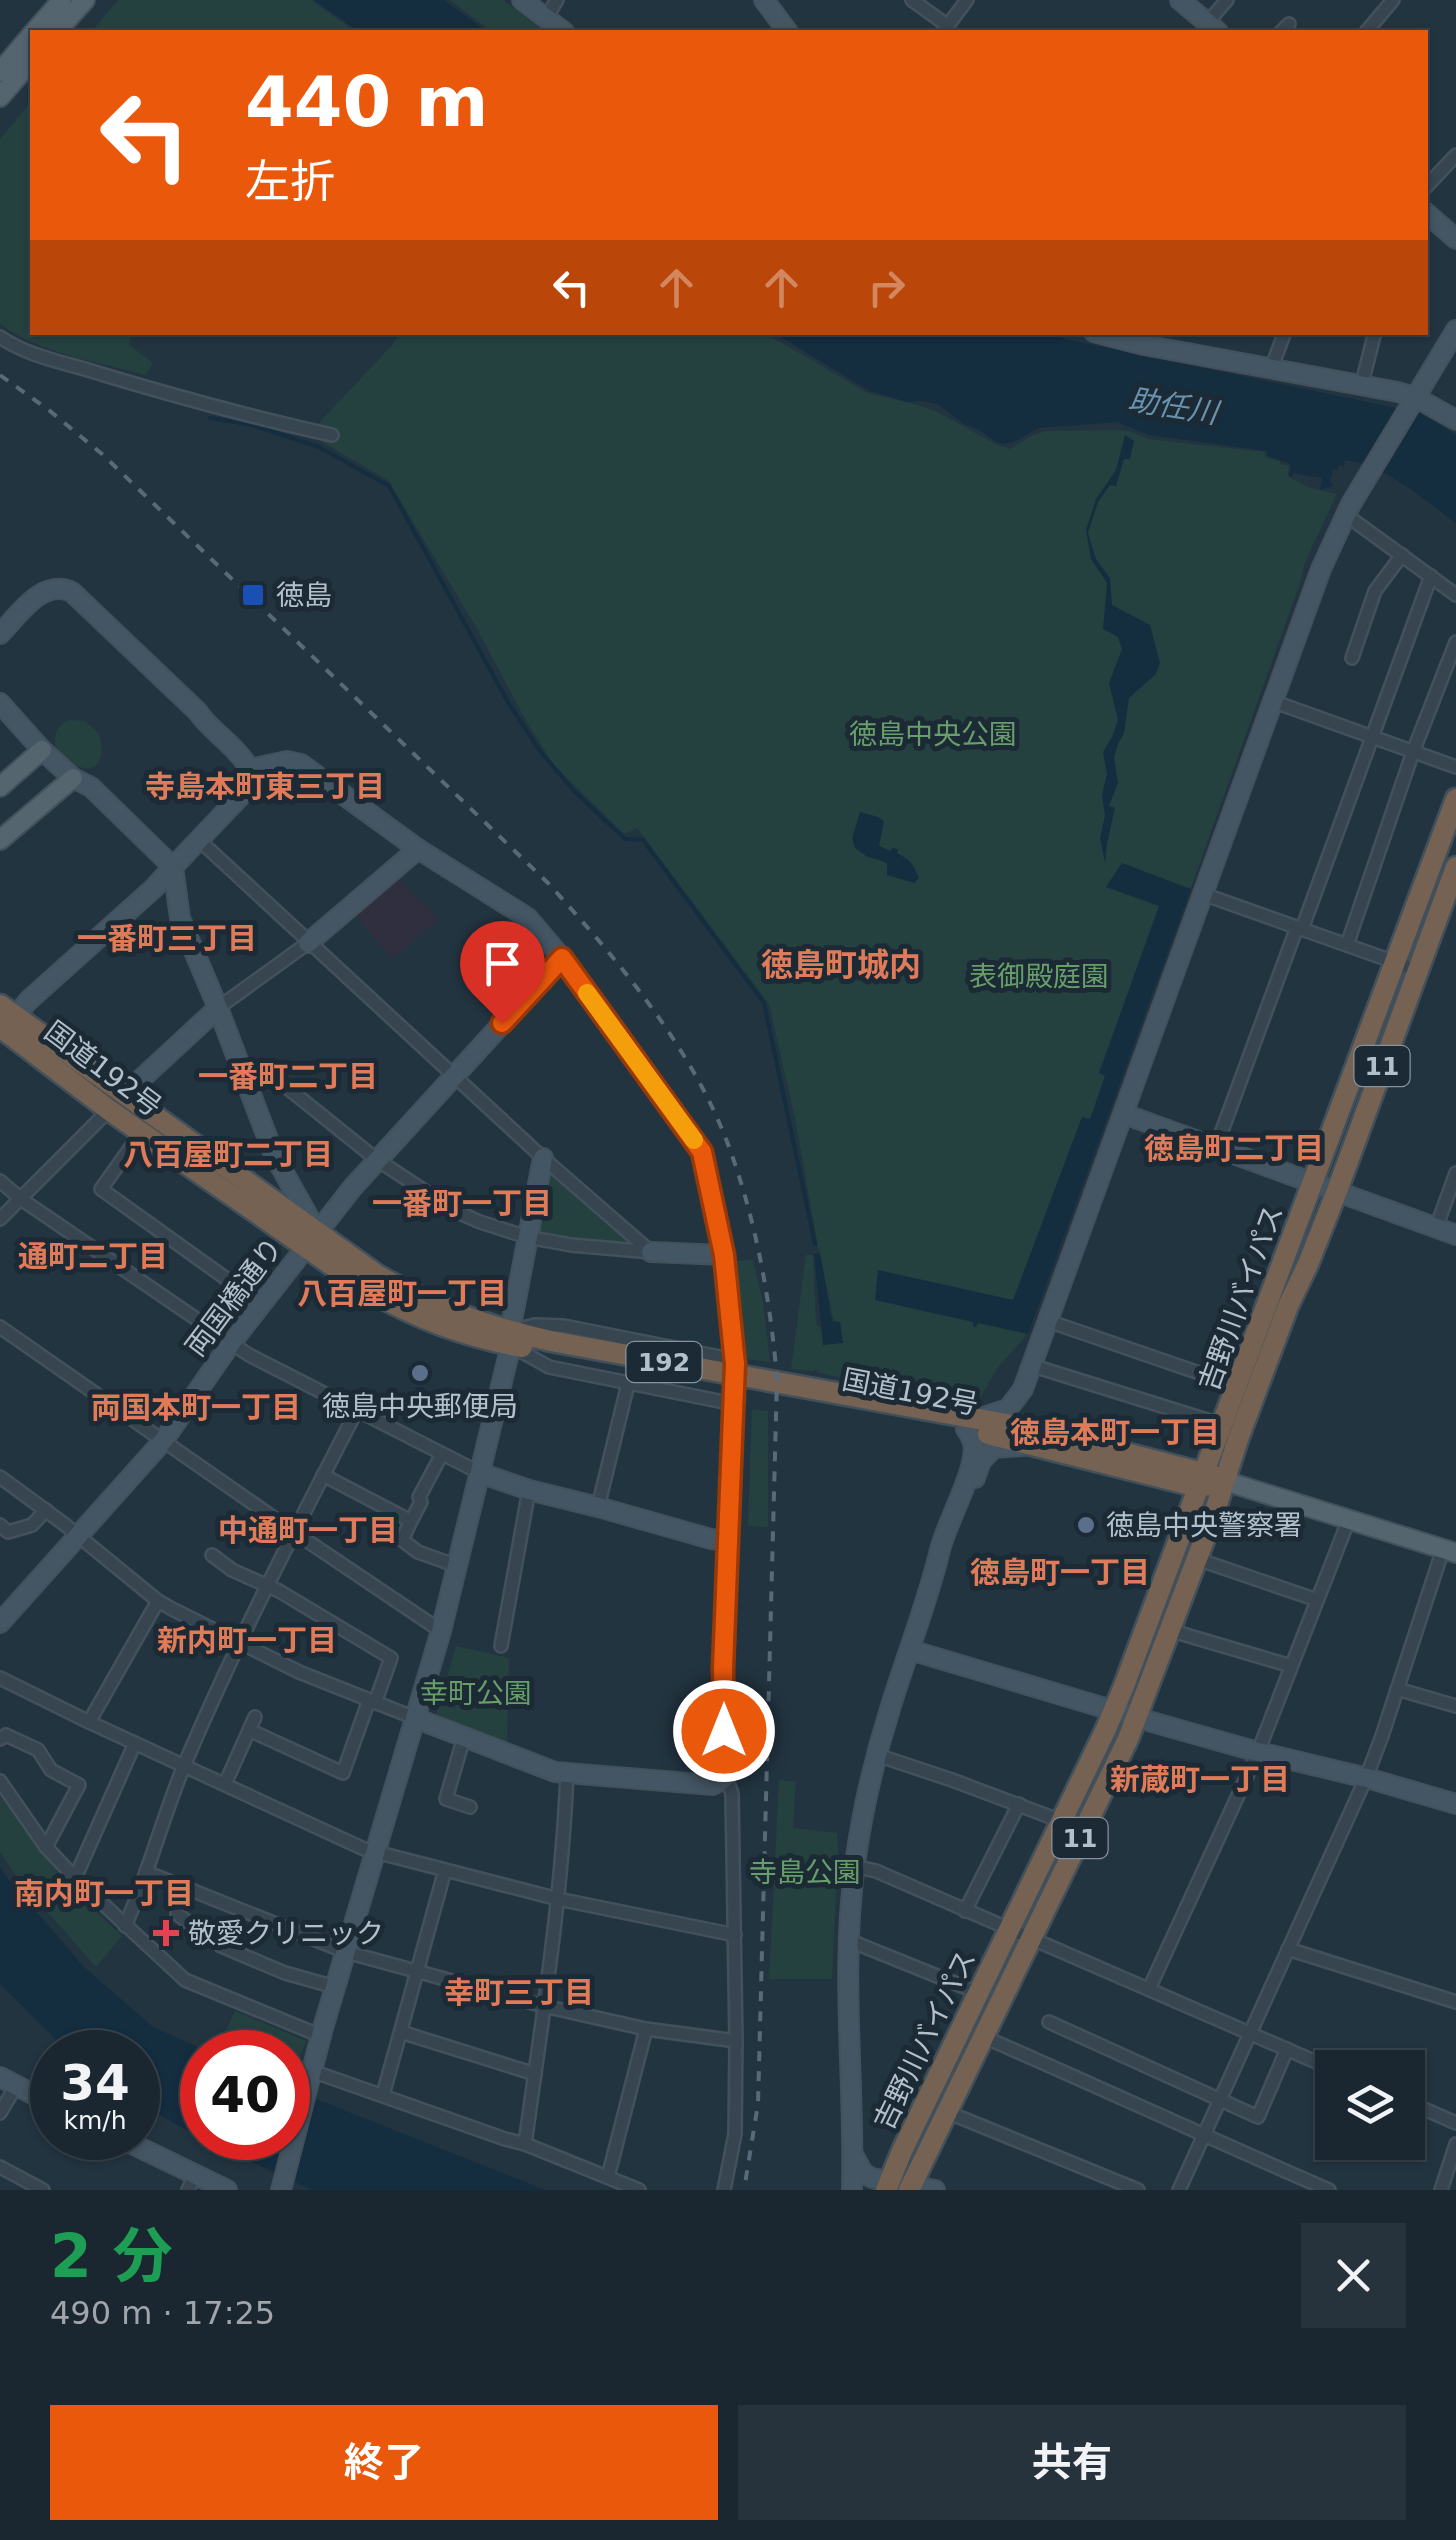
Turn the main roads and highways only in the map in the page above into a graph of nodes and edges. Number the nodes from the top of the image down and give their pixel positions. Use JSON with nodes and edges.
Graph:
{"nodes":[{"id":1,"x":68,"y":3,"type":"edge"},
{"id":2,"x":36,"y":30,"type":"edge"},
{"id":3,"x":57,"y":30,"type":"edge"},
{"id":4,"x":30,"y":36,"type":"edge"},
{"id":5,"x":30,"y":62,"type":"edge"},
{"id":6,"x":1,"y":67,"type":"edge"},
{"id":7,"x":0,"y":97,"type":"edge"},
{"id":8,"x":42,"y":750,"type":"road end"},
{"id":9,"x":73,"y":778,"type":"road end"},
{"id":10,"x":0,"y":788,"type":"edge"},
{"id":11,"x":1456,"y":799,"type":"edge"},
{"id":12,"x":0,"y":840,"type":"edge"},
{"id":13,"x":1456,"y":867,"type":"edge"},
{"id":14,"x":5,"y":1016,"type":"edge"},
{"id":15,"x":311,"y":1240,"type":"junction"},
{"id":16,"x":971,"y":1424,"type":"junction"},
{"id":17,"x":1210,"y":1480,"type":"junction"},
{"id":18,"x":1450,"y":1551,"type":"edge"},
{"id":19,"x":899,"y":2187,"type":"edge"}],
"edges":[{"from":1,"to":2,"type":"main road"},
{"from":1,"to":3,"type":"main road"},
{"from":4,"to":6,"type":"main road"},
{"from":5,"to":7,"type":"main road"},
{"from":8,"to":10,"type":"main road"},
{"from":9,"to":12,"type":"main road"},
{"from":11,"to":17,"type":"highway","name":"吉野川バイパス","number":"11"},
{"from":13,"to":17,"type":"highway","name":"吉野川バイパス","number":"11"},
{"from":14,"to":15,"type":"highway","name":"国道192号","number":"192"},
{"from":14,"to":15,"type":"highway","name":"国道192号","number":"192"},
{"from":15,"to":16,"type":"highway","name":"国道192号","number":"192"},
{"from":16,"to":17,"type":"highway","name":"国道192号","number":"192"},
{"from":16,"to":17,"type":"highway","name":"国道192号","number":"192"},
{"from":17,"to":18,"type":"main road"},
{"from":17,"to":19,"type":"highway","name":"吉野川バイパス","number":"11"},
{"from":17,"to":19,"type":"highway","name":"吉野川バイパス","number":"11"}]}
